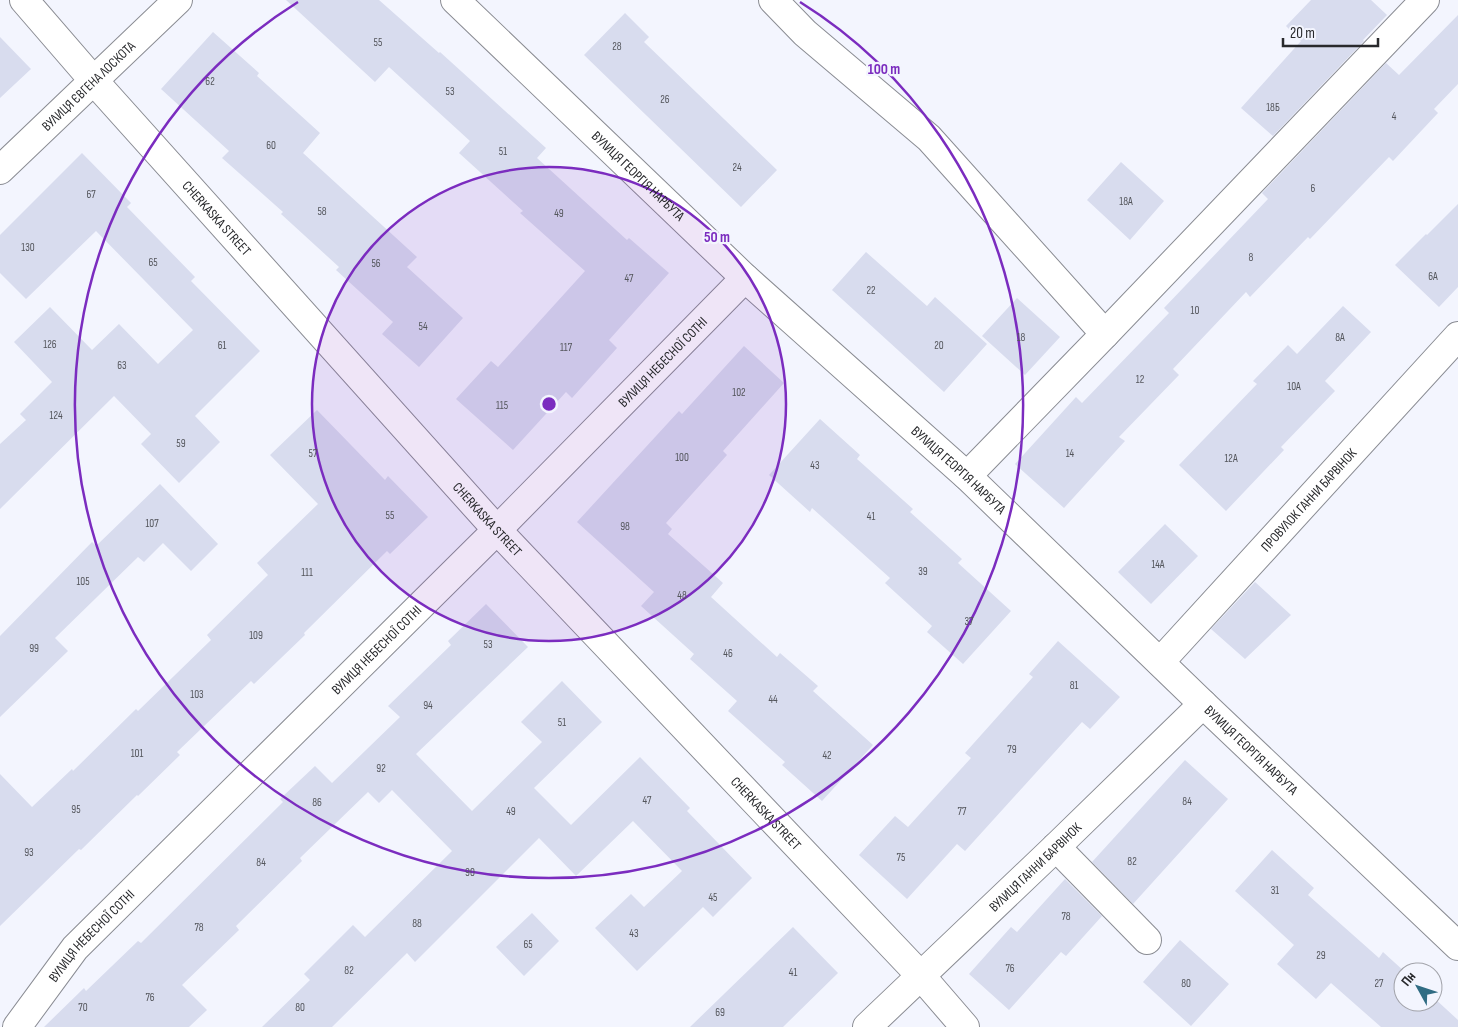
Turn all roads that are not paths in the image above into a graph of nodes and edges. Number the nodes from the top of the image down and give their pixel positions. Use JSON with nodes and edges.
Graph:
{"nodes":[{"id":1,"x":24,"y":0,"type":"edge"},
{"id":2,"x":178,"y":0,"type":"edge"},
{"id":3,"x":455,"y":0,"type":"edge"},
{"id":4,"x":773,"y":0,"type":"edge"},
{"id":5,"x":1425,"y":0,"type":"edge"},
{"id":6,"x":94,"y":81,"type":"junction"},
{"id":7,"x":0,"y":170,"type":"edge"},
{"id":8,"x":745,"y":278,"type":"junction"},
{"id":9,"x":1105,"y":334,"type":"junction"},
{"id":10,"x":1458,"y":336,"type":"edge"},
{"id":11,"x":967,"y":476,"type":"junction"},
{"id":12,"x":497,"y":530,"type":"junction"},
{"id":13,"x":1160,"y":662,"type":"junction"},
{"id":14,"x":1203,"y":704,"type":"junction"},
{"id":15,"x":1056,"y":848,"type":"junction"},
{"id":16,"x":1147,"y":940,"type":"dead end"},
{"id":17,"x":1458,"y":946,"type":"edge"},
{"id":18,"x":921,"y":976,"type":"junction"},
{"id":19,"x":17,"y":1027,"type":"edge"},
{"id":20,"x":867,"y":1027,"type":"edge"},
{"id":21,"x":965,"y":1027,"type":"edge"}],
"edges":[{"from":1,"to":6,"type":"street","name":"CHERKASKA STREET"},
{"from":2,"to":6,"type":"street","name":"ВУЛИЦЯ ЄВГЕНА ЛОСКОТА"},
{"from":3,"to":8,"type":"street","name":"ВУЛИЦЯ ГЕОРГІЯ НАРБУТА"},
{"from":4,"to":9,"type":"street"},
{"from":5,"to":9,"type":"street"},
{"from":6,"to":7,"type":"street","name":"ВУЛИЦЯ ЄВГЕНА ЛОСКОТА"},
{"from":6,"to":12,"type":"street","name":"CHERKASKA STREET"},
{"from":8,"to":11,"type":"street","name":"ВУЛИЦЯ ГЕОРГІЯ НАРБУТА"},
{"from":8,"to":12,"type":"street","name":"ВУЛИЦЯ НЕБЕСНОЇ СОТНІ"},
{"from":9,"to":11,"type":"street"},
{"from":10,"to":13,"type":"street","name":"ПРОВУЛОК ГАННИ БАРВІНОК"},
{"from":11,"to":13,"type":"street","name":"ВУЛИЦЯ ГЕОРГІЯ НАРБУТА"},
{"from":12,"to":18,"type":"street","name":"CHERKASKA STREET"},
{"from":12,"to":19,"type":"street","name":"ВУЛИЦЯ НЕБЕСНОЇ СОТНІ"},
{"from":13,"to":14,"type":"street","name":"ВУЛИЦЯ ГЕОРГІЯ НАРБУТА"},
{"from":14,"to":15,"type":"street","name":"ВУЛИЦЯ ГАННИ БАРВІНОК"},
{"from":14,"to":17,"type":"street","name":"ВУЛИЦЯ ГЕОРГІЯ НАРБУТА"},
{"from":15,"to":16,"type":"street"},
{"from":15,"to":18,"type":"street","name":"ВУЛИЦЯ ГАННИ БАРВІНОК"},
{"from":18,"to":20,"type":"street","name":"ВУЛИЦЯ ГАННИ БАРВІНОК"},
{"from":18,"to":21,"type":"street","name":"CHERKASKA STREET"}]}
